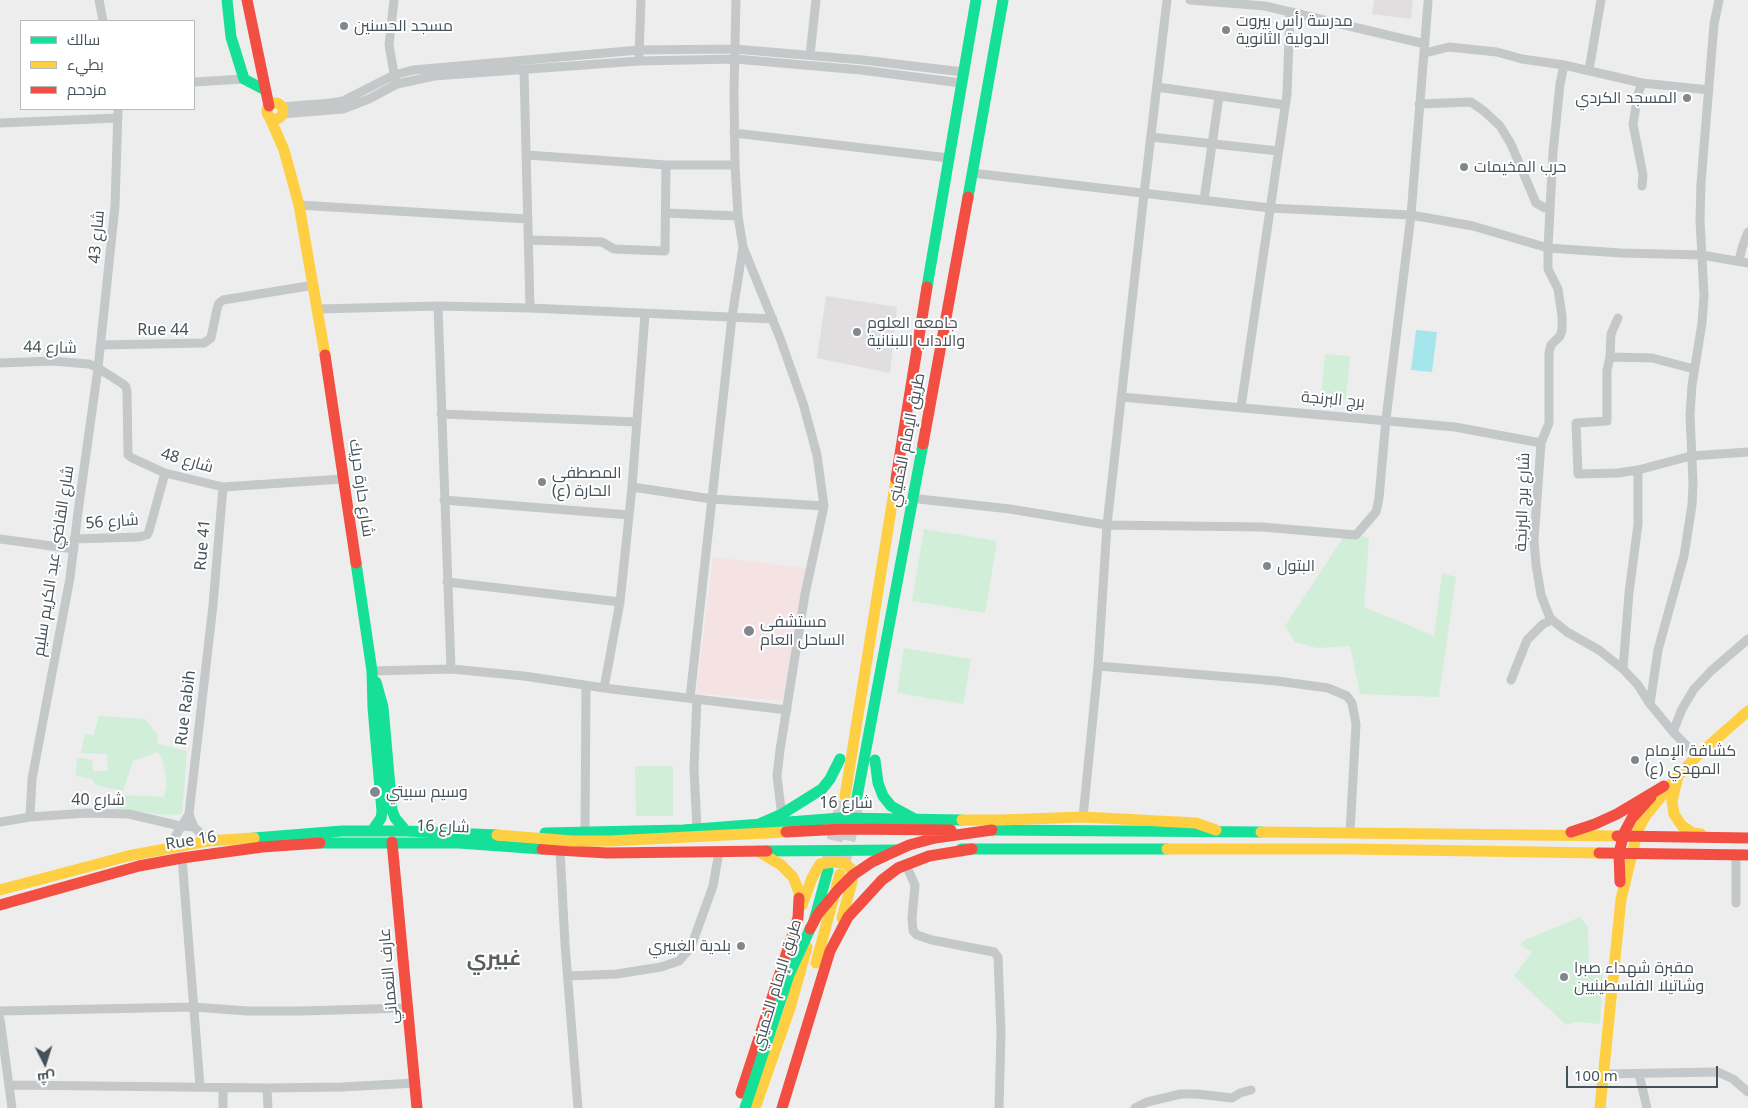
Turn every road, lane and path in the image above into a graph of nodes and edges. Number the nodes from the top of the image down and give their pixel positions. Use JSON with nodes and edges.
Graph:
{"nodes":[{"id":1,"x":99,"y":0,"type":"edge"},
{"id":2,"x":227,"y":0,"type":"edge"},
{"id":3,"x":247,"y":0,"type":"edge"},
{"id":4,"x":394,"y":0,"type":"edge"},
{"id":5,"x":641,"y":0,"type":"edge"},
{"id":6,"x":736,"y":0,"type":"edge"},
{"id":7,"x":816,"y":0,"type":"edge"},
{"id":8,"x":976,"y":0,"type":"edge"},
{"id":9,"x":1002,"y":0,"type":"edge"},
{"id":10,"x":1167,"y":0,"type":"edge"},
{"id":11,"x":1190,"y":0,"type":"edge"},
{"id":12,"x":1601,"y":0,"type":"edge"},
{"id":13,"x":1719,"y":0,"type":"edge"},
{"id":14,"x":1428,"y":2,"type":"dead end"},
{"id":15,"x":1290,"y":12,"type":"junction"},
{"id":16,"x":103,"y":20,"type":"edge"},
{"id":17,"x":735,"y":49,"type":"junction"},
{"id":18,"x":1425,"y":49,"type":"junction"},
{"id":19,"x":639,"y":50,"type":"junction"},
{"id":20,"x":810,"y":56,"type":"junction"},
{"id":21,"x":735,"y":59,"type":"junction"},
{"id":22,"x":639,"y":61,"type":"junction"},
{"id":23,"x":1564,"y":65,"type":"junction"},
{"id":24,"x":524,"y":70,"type":"junction"},
{"id":25,"x":1589,"y":70,"type":"junction"},
{"id":26,"x":962,"y":78,"type":"junction"},
{"id":27,"x":244,"y":79,"type":"junction"},
{"id":28,"x":395,"y":80,"type":"junction"},
{"id":29,"x":195,"y":82,"type":"edge"},
{"id":30,"x":1642,"y":83,"type":"junction"},
{"id":31,"x":1158,"y":87,"type":"junction"},
{"id":32,"x":265,"y":90,"type":"junction"},
{"id":33,"x":1709,"y":90,"type":"junction"},
{"id":34,"x":1219,"y":96,"type":"junction"},
{"id":35,"x":1419,"y":104,"type":"junction"},
{"id":36,"x":1286,"y":105,"type":"junction"},
{"id":37,"x":118,"y":113,"type":"edge"},
{"id":38,"x":278,"y":114,"type":"junction"},
{"id":39,"x":0,"y":123,"type":"edge"},
{"id":40,"x":734,"y":133,"type":"junction"},
{"id":41,"x":1151,"y":137,"type":"junction"},
{"id":42,"x":1212,"y":143,"type":"junction"},
{"id":43,"x":1278,"y":150,"type":"junction"},
{"id":44,"x":527,"y":156,"type":"junction"},
{"id":45,"x":949,"y":158,"type":"junction"},
{"id":46,"x":666,"y":164,"type":"junction"},
{"id":47,"x":734,"y":164,"type":"junction"},
{"id":48,"x":972,"y":173,"type":"junction"},
{"id":49,"x":1642,"y":186,"type":"dead end"},
{"id":50,"x":1144,"y":194,"type":"junction"},
{"id":51,"x":1204,"y":200,"type":"junction"},
{"id":52,"x":299,"y":205,"type":"junction"},
{"id":53,"x":1270,"y":208,"type":"junction"},
{"id":54,"x":1550,"y":208,"type":"junction"},
{"id":55,"x":666,"y":213,"type":"junction"},
{"id":56,"x":1411,"y":215,"type":"junction"},
{"id":57,"x":738,"y":216,"type":"junction"},
{"id":58,"x":527,"y":219,"type":"junction"},
{"id":59,"x":1748,"y":232,"type":"edge"},
{"id":60,"x":528,"y":240,"type":"junction"},
{"id":61,"x":743,"y":246,"type":"junction"},
{"id":62,"x":1548,"y":248,"type":"junction"},
{"id":63,"x":1702,"y":255,"type":"junction"},
{"id":64,"x":1744,"y":262,"type":"edge"},
{"id":65,"x":314,"y":285,"type":"junction"},
{"id":66,"x":438,"y":306,"type":"junction"},
{"id":67,"x":530,"y":308,"type":"junction"},
{"id":68,"x":922,"y":308,"type":"junction"},
{"id":69,"x":318,"y":309,"type":"junction"},
{"id":70,"x":645,"y":314,"type":"junction"},
{"id":71,"x":946,"y":314,"type":"junction"},
{"id":72,"x":732,"y":317,"type":"junction"},
{"id":73,"x":1618,"y":318,"type":"dead end"},
{"id":74,"x":773,"y":319,"type":"junction"},
{"id":75,"x":100,"y":345,"type":"junction"},
{"id":76,"x":1610,"y":357,"type":"junction"},
{"id":77,"x":0,"y":363,"type":"edge"},
{"id":78,"x":98,"y":368,"type":"junction"},
{"id":79,"x":1694,"y":369,"type":"junction"},
{"id":80,"x":1121,"y":397,"type":"junction"},
{"id":81,"x":1241,"y":407,"type":"junction"},
{"id":82,"x":442,"y":414,"type":"junction"},
{"id":83,"x":1386,"y":419,"type":"junction"},
{"id":84,"x":637,"y":422,"type":"junction"},
{"id":85,"x":1541,"y":443,"type":"junction"},
{"id":86,"x":1748,"y":452,"type":"edge"},
{"id":87,"x":1691,"y":456,"type":"junction"},
{"id":88,"x":1638,"y":470,"type":"junction"},
{"id":89,"x":918,"y":472,"type":"junction"},
{"id":90,"x":165,"y":473,"type":"junction"},
{"id":91,"x":342,"y":479,"type":"junction"},
{"id":92,"x":223,"y":487,"type":"junction"},
{"id":93,"x":632,"y":488,"type":"junction"},
{"id":94,"x":712,"y":498,"type":"junction"},
{"id":95,"x":918,"y":499,"type":"junction"},
{"id":96,"x":444,"y":500,"type":"junction"},
{"id":97,"x":824,"y":506,"type":"junction"},
{"id":98,"x":890,"y":512,"type":"junction"},
{"id":99,"x":629,"y":515,"type":"junction"},
{"id":100,"x":1107,"y":525,"type":"junction"},
{"id":101,"x":0,"y":539,"type":"edge"},
{"id":102,"x":74,"y":539,"type":"junction"},
{"id":103,"x":74,"y":549,"type":"junction"},
{"id":104,"x":447,"y":582,"type":"junction"},
{"id":105,"x":620,"y":602,"type":"junction"},
{"id":106,"x":213,"y":605,"type":"joint"},
{"id":107,"x":1552,"y":620,"type":"junction"},
{"id":108,"x":1748,"y":639,"type":"edge"},
{"id":109,"x":1098,"y":666,"type":"junction"},
{"id":110,"x":451,"y":669,"type":"junction"},
{"id":111,"x":1623,"y":669,"type":"junction"},
{"id":112,"x":372,"y":671,"type":"junction"},
{"id":113,"x":1511,"y":680,"type":"dead end"},
{"id":114,"x":586,"y":686,"type":"junction"},
{"id":115,"x":604,"y":688,"type":"junction"},
{"id":116,"x":693,"y":698,"type":"junction"},
{"id":117,"x":1650,"y":704,"type":"junction"},
{"id":118,"x":787,"y":710,"type":"junction"},
{"id":119,"x":1748,"y":711,"type":"edge"},
{"id":120,"x":1673,"y":732,"type":"junction"},
{"id":121,"x":1697,"y":756,"type":"junction"},
{"id":122,"x":382,"y":758,"type":"junction"},
{"id":123,"x":840,"y":759,"type":"junction"},
{"id":124,"x":875,"y":760,"type":"junction"},
{"id":125,"x":1681,"y":773,"type":"junction"},
{"id":126,"x":1664,"y":786,"type":"junction"},
{"id":127,"x":845,"y":796,"type":"tunnel mouth"},
{"id":128,"x":857,"y":797,"type":"tunnel mouth"},
{"id":129,"x":189,"y":814,"type":"junction"},
{"id":130,"x":1083,"y":817,"type":"junction"},
{"id":131,"x":30,"y":818,"type":"junction"},
{"id":132,"x":782,"y":818,"type":"junction"},
{"id":133,"x":915,"y":819,"type":"junction"},
{"id":134,"x":0,"y":822,"type":"edge"},
{"id":135,"x":180,"y":826,"type":"junction"},
{"id":136,"x":194,"y":828,"type":"junction"},
{"id":137,"x":697,"y":829,"type":"junction"},
{"id":138,"x":683,"y":830,"type":"junction"},
{"id":139,"x":992,"y":830,"type":"junction"},
{"id":140,"x":372,"y":831,"type":"junction"},
{"id":141,"x":406,"y":831,"type":"junction"},
{"id":142,"x":1350,"y":832,"type":"junction"},
{"id":143,"x":585,"y":833,"type":"junction"},
{"id":144,"x":1226,"y":833,"type":"junction"},
{"id":145,"x":465,"y":834,"type":"junction"},
{"id":146,"x":392,"y":836,"type":"junction"},
{"id":147,"x":1552,"y":836,"type":"junction"},
{"id":148,"x":1622,"y":837,"type":"junction"},
{"id":149,"x":1636,"y":837,"type":"junction"},
{"id":150,"x":1716,"y":838,"type":"junction"},
{"id":151,"x":1748,"y":838,"type":"edge"},
{"id":152,"x":208,"y":841,"type":"junction"},
{"id":153,"x":168,"y":848,"type":"junction"},
{"id":154,"x":972,"y":849,"type":"junction"},
{"id":155,"x":560,"y":850,"type":"junction"},
{"id":156,"x":758,"y":851,"type":"junction"},
{"id":157,"x":719,"y":852,"type":"junction"},
{"id":158,"x":688,"y":853,"type":"junction"},
{"id":159,"x":1619,"y":853,"type":"junction"},
{"id":160,"x":1632,"y":853,"type":"junction"},
{"id":161,"x":1736,"y":856,"type":"junction"},
{"id":162,"x":1748,"y":856,"type":"edge"},
{"id":163,"x":182,"y":858,"type":"junction"},
{"id":164,"x":906,"y":865,"type":"junction"},
{"id":165,"x":828,"y":870,"type":"tunnel mouth"},
{"id":166,"x":840,"y":874,"type":"tunnel mouth"},
{"id":167,"x":0,"y":890,"type":"edge"},
{"id":168,"x":1621,"y":899,"type":"junction"},
{"id":169,"x":1736,"y":903,"type":"dead end"},
{"id":170,"x":0,"y":905,"type":"edge"},
{"id":171,"x":798,"y":918,"type":"junction"},
{"id":172,"x":830,"y":951,"type":"junction"},
{"id":173,"x":568,"y":976,"type":"junction"},
{"id":174,"x":194,"y":1007,"type":"junction"},
{"id":175,"x":408,"y":1008,"type":"junction"},
{"id":176,"x":0,"y":1011,"type":"edge"},
{"id":177,"x":0,"y":1019,"type":"edge"},
{"id":178,"x":1604,"y":1074,"type":"junction"},
{"id":179,"x":1639,"y":1074,"type":"junction"},
{"id":180,"x":416,"y":1083,"type":"junction"},
{"id":181,"x":10,"y":1085,"type":"junction"},
{"id":182,"x":200,"y":1086,"type":"junction"},
{"id":183,"x":223,"y":1088,"type":"junction"},
{"id":184,"x":267,"y":1088,"type":"junction"},
{"id":185,"x":1251,"y":1090,"type":"dead end"},
{"id":186,"x":1748,"y":1092,"type":"edge"},
{"id":187,"x":12,"y":1108,"type":"edge"},
{"id":188,"x":223,"y":1108,"type":"edge"},
{"id":189,"x":268,"y":1108,"type":"edge"},
{"id":190,"x":417,"y":1108,"type":"edge"},
{"id":191,"x":578,"y":1108,"type":"edge"},
{"id":192,"x":738,"y":1108,"type":"edge"},
{"id":193,"x":745,"y":1108,"type":"edge"},
{"id":194,"x":755,"y":1108,"type":"edge"},
{"id":195,"x":771,"y":1108,"type":"edge"},
{"id":196,"x":782,"y":1108,"type":"edge"},
{"id":197,"x":999,"y":1108,"type":"edge"},
{"id":198,"x":1135,"y":1108,"type":"edge"},
{"id":199,"x":1600,"y":1108,"type":"edge"},
{"id":200,"x":1647,"y":1108,"type":"edge"}],
"edges":[{"from":1,"to":16,"type":"street"},
{"from":2,"to":27,"type":"main road"},
{"from":3,"to":32,"type":"main road"},
{"from":4,"to":28,"type":"street"},
{"from":5,"to":19,"type":"street"},
{"from":6,"to":17,"type":"street"},
{"from":7,"to":20,"type":"street"},
{"from":8,"to":26,"type":"main road","name":"طريق الإمام الخميني"},
{"from":9,"to":48,"type":"main road","name":"طريق الإمام الخميني"},
{"from":10,"to":31,"type":"street"},
{"from":11,"to":15,"type":"street"},
{"from":12,"to":25,"type":"street"},
{"from":13,"to":33,"type":"street"},
{"from":14,"to":18,"type":"street"},
{"from":15,"to":18,"type":"street"},
{"from":15,"to":36,"type":"street"},
{"from":17,"to":19,"type":"street"},
{"from":17,"to":20,"type":"street"},
{"from":17,"to":21,"type":"street"},
{"from":18,"to":23,"type":"street"},
{"from":18,"to":35,"type":"street"},
{"from":19,"to":22,"type":"street"},
{"from":19,"to":28,"type":"street"},
{"from":20,"to":26,"type":"street"},
{"from":21,"to":22,"type":"street"},
{"from":21,"to":26,"type":"street"},
{"from":21,"to":40,"type":"street"},
{"from":22,"to":24,"type":"street"},
{"from":23,"to":25,"type":"street"},
{"from":23,"to":54,"type":"street","name":"شارع برج البرنجة"},
{"from":24,"to":28,"type":"street"},
{"from":24,"to":44,"type":"street"},
{"from":25,"to":30,"type":"street"},
{"from":26,"to":45,"type":"main road","name":"طريق الإمام الخميني"},
{"from":27,"to":29,"type":"street"},
{"from":27,"to":32,"type":"main road"},
{"from":28,"to":38,"type":"street"},
{"from":30,"to":33,"type":"street"},
{"from":30,"to":49,"type":"street"},
{"from":31,"to":34,"type":"street"},
{"from":31,"to":41,"type":"street"},
{"from":32,"to":38,"type":"main road","name":"شارع حارة حريك"},
{"from":33,"to":63,"type":"street"},
{"from":34,"to":36,"type":"street"},
{"from":34,"to":42,"type":"street"},
{"from":35,"to":54,"type":"street"},
{"from":35,"to":56,"type":"street"},
{"from":36,"to":43,"type":"street"},
{"from":37,"to":39,"type":"street"},
{"from":37,"to":75,"type":"street","name":"شارع 43"},
{"from":38,"to":52,"type":"main road","name":"شارع حارة حريك"},
{"from":40,"to":45,"type":"street"},
{"from":40,"to":47,"type":"street"},
{"from":41,"to":42,"type":"street"},
{"from":41,"to":50,"type":"street"},
{"from":42,"to":43,"type":"street"},
{"from":42,"to":51,"type":"street"},
{"from":43,"to":53,"type":"street"},
{"from":44,"to":46,"type":"street"},
{"from":44,"to":58,"type":"street"},
{"from":45,"to":68,"type":"main road","name":"طريق الإمام الخميني"},
{"from":46,"to":47,"type":"street"},
{"from":46,"to":55,"type":"street"},
{"from":47,"to":57,"type":"street"},
{"from":48,"to":50,"type":"street"},
{"from":48,"to":71,"type":"main road","name":"طريق الإمام الخميني"},
{"from":50,"to":51,"type":"street"},
{"from":50,"to":80,"type":"street"},
{"from":51,"to":53,"type":"street"},
{"from":52,"to":58,"type":"street"},
{"from":52,"to":65,"type":"main road","name":"شارع حارة حريك"},
{"from":53,"to":56,"type":"street"},
{"from":53,"to":81,"type":"street"},
{"from":54,"to":62,"type":"street","name":"شارع برج البرنجة"},
{"from":55,"to":57,"type":"street"},
{"from":55,"to":60,"type":"street"},
{"from":56,"to":62,"type":"street"},
{"from":56,"to":83,"type":"street"},
{"from":57,"to":61,"type":"street"},
{"from":58,"to":60,"type":"street"},
{"from":59,"to":64,"type":"street"},
{"from":60,"to":67,"type":"street"},
{"from":61,"to":72,"type":"street"},
{"from":61,"to":74,"type":"street"},
{"from":62,"to":63,"type":"street"},
{"from":62,"to":85,"type":"street","name":"شارع برج البرنجة"},
{"from":63,"to":64,"type":"street"},
{"from":63,"to":79,"type":"street"},
{"from":65,"to":69,"type":"main road","name":"شارع حارة حريك"},
{"from":65,"to":75,"type":"street","name":"Rue 44"},
{"from":66,"to":67,"type":"street"},
{"from":66,"to":69,"type":"street"},
{"from":66,"to":82,"type":"street"},
{"from":67,"to":70,"type":"street"},
{"from":68,"to":71,"type":"main road"},
{"from":68,"to":98,"type":"main road","name":"طريق الإمام الخميني"},
{"from":69,"to":91,"type":"main road","name":"شارع حارة حريك"},
{"from":70,"to":72,"type":"street"},
{"from":70,"to":84,"type":"street"},
{"from":71,"to":89,"type":"main road","name":"طريق الإمام الخميني"},
{"from":72,"to":74,"type":"street"},
{"from":72,"to":94,"type":"street"},
{"from":73,"to":76,"type":"street"},
{"from":74,"to":97,"type":"street"},
{"from":75,"to":78,"type":"street","name":"شارع 43"},
{"from":76,"to":79,"type":"street"},
{"from":76,"to":88,"type":"street"},
{"from":77,"to":78,"type":"street","name":"شارع 44"},
{"from":78,"to":90,"type":"street","name":"شارع 48"},
{"from":78,"to":102,"type":"street","name":"شارع القاضي عبد الكريم سليم"},
{"from":79,"to":87,"type":"street"},
{"from":80,"to":81,"type":"street","name":"برج البرنجة"},
{"from":80,"to":100,"type":"street"},
{"from":81,"to":83,"type":"street","name":"برج البرنجة"},
{"from":82,"to":84,"type":"street"},
{"from":82,"to":96,"type":"street"},
{"from":83,"to":85,"type":"street","name":"برج البرنجة"},
{"from":83,"to":100,"type":"street"},
{"from":84,"to":93,"type":"street"},
{"from":85,"to":107,"type":"street","name":"شارع برج البرنجة"},
{"from":86,"to":87,"type":"street"},
{"from":87,"to":88,"type":"street"},
{"from":87,"to":117,"type":"street"},
{"from":88,"to":111,"type":"street"},
{"from":89,"to":95,"type":"main road"},
{"from":89,"to":128,"type":"main road","name":"طريق الإمام الخميني"},
{"from":90,"to":92,"type":"street","name":"شارع 48"},
{"from":90,"to":102,"type":"street","name":"شارع 56"},
{"from":91,"to":92,"type":"street","name":"شارع 48"},
{"from":91,"to":112,"type":"main road","name":"شارع حارة حريك"},
{"from":92,"to":106,"type":"street","name":"Rue 41"},
{"from":93,"to":94,"type":"street"},
{"from":93,"to":99,"type":"street"},
{"from":94,"to":97,"type":"street"},
{"from":94,"to":116,"type":"street"},
{"from":95,"to":100,"type":"street"},
{"from":95,"to":124,"type":"main road"},
{"from":96,"to":99,"type":"street"},
{"from":96,"to":104,"type":"street"},
{"from":97,"to":118,"type":"street"},
{"from":98,"to":123,"type":"main road"},
{"from":98,"to":127,"type":"main road","name":"طريق الإمام الخميني"},
{"from":99,"to":105,"type":"street"},
{"from":100,"to":109,"type":"street"},
{"from":101,"to":103,"type":"street"},
{"from":102,"to":103,"type":"street","name":"شارع القاضي عبد الكريم سليم"},
{"from":103,"to":131,"type":"street","name":"شارع القاضي عبد الكريم سليم"},
{"from":104,"to":105,"type":"street"},
{"from":104,"to":110,"type":"street"},
{"from":105,"to":115,"type":"street"},
{"from":106,"to":129,"type":"street","name":"Rue Rabih"},
{"from":107,"to":111,"type":"street","name":"شارع برج البرنجة"},
{"from":107,"to":113,"type":"street"},
{"from":108,"to":120,"type":"street"},
{"from":109,"to":130,"type":"street"},
{"from":109,"to":142,"type":"street"},
{"from":110,"to":112,"type":"street"},
{"from":110,"to":114,"type":"street"},
{"from":111,"to":117,"type":"street","name":"شارع برج البرنجة"},
{"from":112,"to":122,"type":"main road","name":"شارع حارة حريك"},
{"from":114,"to":115,"type":"street"},
{"from":114,"to":143,"type":"street"},
{"from":115,"to":116,"type":"street"},
{"from":116,"to":118,"type":"street"},
{"from":116,"to":137,"type":"street"},
{"from":117,"to":120,"type":"street","name":"شارع برج البرنجة"},
{"from":118,"to":132,"type":"street"},
{"from":119,"to":121,"type":"main road"},
{"from":120,"to":121,"type":"street","name":"شارع برج البرنجة"},
{"from":121,"to":125,"type":"main road"},
{"from":122,"to":140,"type":"main road"},
{"from":122,"to":141,"type":"main road"},
{"from":123,"to":124,"type":"main road"},
{"from":123,"to":132,"type":"main road"},
{"from":124,"to":133,"type":"main road"},
{"from":125,"to":126,"type":"main road"},
{"from":125,"to":149,"type":"main road"},
{"from":125,"to":150,"type":"main road"},
{"from":126,"to":147,"type":"main road"},
{"from":126,"to":148,"type":"main road"},
{"from":129,"to":135,"type":"street"},
{"from":129,"to":136,"type":"street","name":"Rue Rabih"},
{"from":130,"to":133,"type":"main road","name":"شارع 16"},
{"from":130,"to":144,"type":"main road","name":"شارع 16"},
{"from":131,"to":134,"type":"street","name":"شارع 40"},
{"from":131,"to":135,"type":"street","name":"شارع 40"},
{"from":132,"to":133,"type":"main road","name":"شارع 16"},
{"from":132,"to":137,"type":"main road","name":"شارع 16"},
{"from":135,"to":136,"type":"street","name":"شارع 40"},
{"from":135,"to":153,"type":"street"},
{"from":136,"to":152,"type":"street","name":"Rue Rabih"},
{"from":137,"to":138,"type":"main road","name":"شارع 16"},
{"from":138,"to":143,"type":"main road","name":"شارع 16"},
{"from":138,"to":158,"type":"main road"},
{"from":139,"to":144,"type":"main road"},
{"from":139,"to":145,"type":"main road","name":"شارع 16","bridge":true},
{"from":139,"to":193,"type":"main road","bridge":true},
{"from":140,"to":146,"type":"main road","name":"شارع 16"},
{"from":140,"to":152,"type":"main road","name":"شارع 16"},
{"from":141,"to":145,"type":"main road"},
{"from":141,"to":146,"type":"main road"},
{"from":142,"to":144,"type":"main road"},
{"from":142,"to":147,"type":"main road"},
{"from":143,"to":145,"type":"main road","name":"شارع 16"},
{"from":146,"to":155,"type":"main road","name":"شارع 16"},
{"from":146,"to":163,"type":"main road","name":"Rue 16"},
{"from":146,"to":175,"type":"main road","name":"عارف النعماني"},
{"from":147,"to":148,"type":"main road"},
{"from":148,"to":149,"type":"main road"},
{"from":148,"to":159,"type":"main road"},
{"from":149,"to":150,"type":"main road"},
{"from":149,"to":160,"type":"main road"},
{"from":150,"to":151,"type":"main road"},
{"from":152,"to":153,"type":"main road","name":"شارع 16"},
{"from":153,"to":167,"type":"main road","name":"شارع 16"},
{"from":154,"to":156,"type":"main road","name":"شارع 16"},
{"from":154,"to":159,"type":"main road"},
{"from":154,"to":164,"type":"main road"},
{"from":155,"to":158,"type":"main road","name":"شارع 16"},
{"from":155,"to":173,"type":"street"},
{"from":156,"to":157,"type":"main road","name":"شارع 16"},
{"from":156,"to":171,"type":"main road"},
{"from":157,"to":158,"type":"main road","name":"شارع 16"},
{"from":157,"to":173,"type":"street"},
{"from":159,"to":160,"type":"main road"},
{"from":159,"to":168,"type":"main road"},
{"from":160,"to":161,"type":"main road"},
{"from":160,"to":168,"type":"main road"},
{"from":161,"to":162,"type":"main road"},
{"from":161,"to":169,"type":"street"},
{"from":163,"to":170,"type":"main road","name":"Rue 16"},
{"from":163,"to":174,"type":"street"},
{"from":164,"to":172,"type":"main road"},
{"from":164,"to":197,"type":"street"},
{"from":165,"to":194,"type":"main road","name":"طريق الإمام الخميني"},
{"from":166,"to":195,"type":"main road","name":"طريق الإمام الخميني"},
{"from":168,"to":178,"type":"main road"},
{"from":171,"to":172,"type":"main road"},
{"from":171,"to":192,"type":"main road"},
{"from":172,"to":196,"type":"main road"},
{"from":173,"to":191,"type":"street"},
{"from":174,"to":175,"type":"street"},
{"from":174,"to":176,"type":"street"},
{"from":174,"to":182,"type":"street"},
{"from":175,"to":180,"type":"main road","name":"عارف النعماني"},
{"from":177,"to":181,"type":"street"},
{"from":178,"to":179,"type":"street"},
{"from":178,"to":199,"type":"main road"},
{"from":179,"to":186,"type":"street"},
{"from":179,"to":200,"type":"street"},
{"from":180,"to":184,"type":"street"},
{"from":180,"to":190,"type":"main road","name":"عارف النعماني"},
{"from":181,"to":182,"type":"street"},
{"from":181,"to":187,"type":"street"},
{"from":182,"to":183,"type":"street"},
{"from":183,"to":184,"type":"street"},
{"from":183,"to":188,"type":"street"},
{"from":184,"to":189,"type":"street"},
{"from":185,"to":198,"type":"street"}]}
